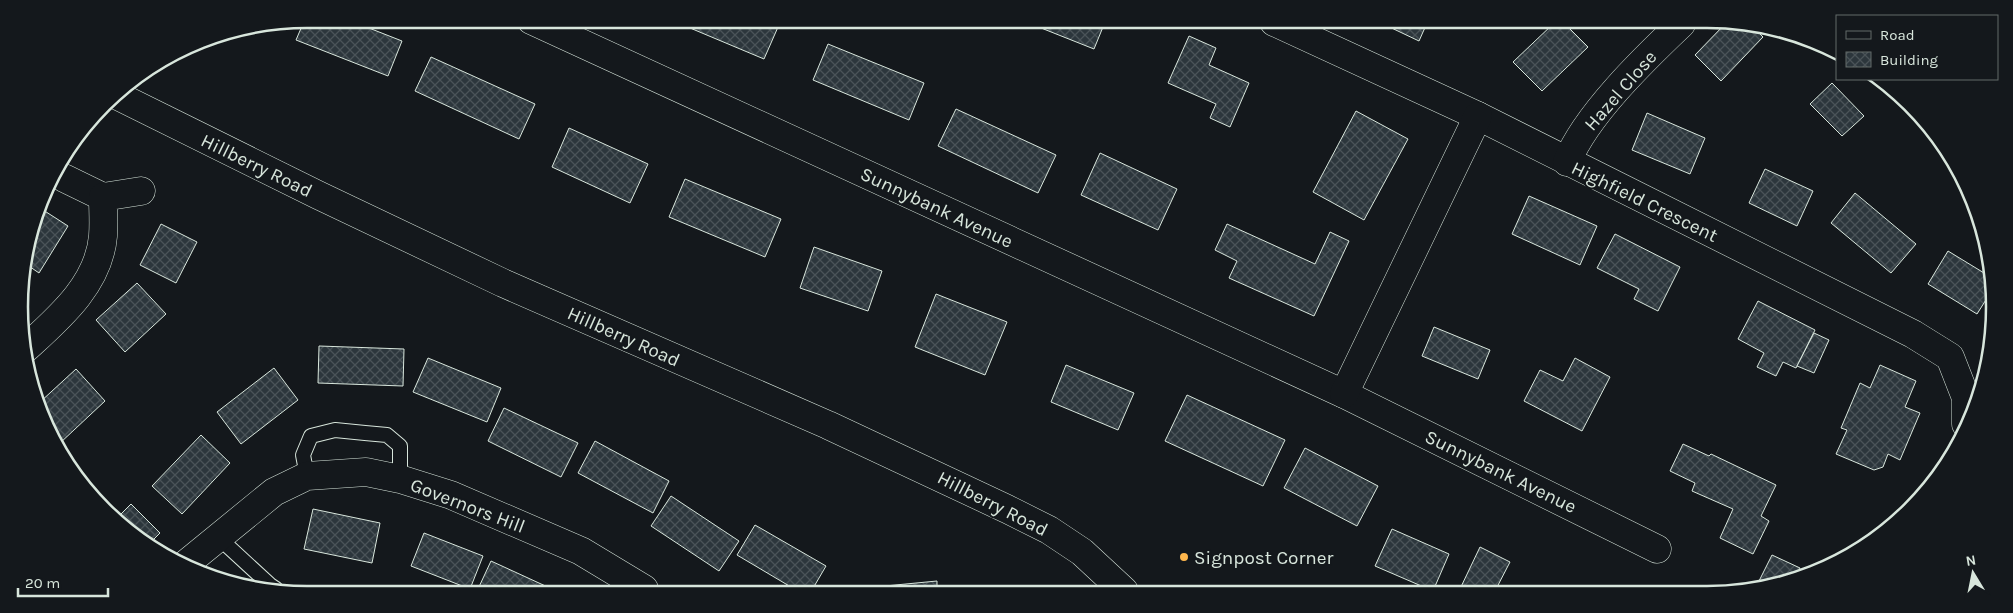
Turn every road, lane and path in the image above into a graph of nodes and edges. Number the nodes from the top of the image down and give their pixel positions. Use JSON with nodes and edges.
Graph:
{"nodes":[{"id":1,"x":548,"y":28,"type":"edge"},
{"id":2,"x":1287,"y":28,"type":"edge"},
{"id":3,"x":1677,"y":28,"type":"edge"},
{"id":4,"x":122,"y":98,"type":"edge"},
{"id":5,"x":1478,"y":116,"type":"junction"},
{"id":6,"x":1567,"y":162,"type":"junction"},
{"id":7,"x":64,"y":178,"type":"dead end"},
{"id":8,"x":141,"y":191,"type":"dead end"},
{"id":9,"x":103,"y":197,"type":"junction"},
{"id":10,"x":30,"y":344,"type":"edge"},
{"id":11,"x":1344,"y":394,"type":"junction"},
{"id":12,"x":1966,"y":408,"type":"edge"},
{"id":13,"x":307,"y":476,"type":"junction"},
{"id":14,"x":400,"y":479,"type":"junction"},
{"id":15,"x":218,"y":537,"type":"junction"},
{"id":16,"x":1657,"y":549,"type":"dead end"},
{"id":17,"x":191,"y":560,"type":"edge"},
{"id":18,"x":266,"y":582,"type":"edge"},
{"id":19,"x":638,"y":586,"type":"edge"},
{"id":20,"x":1120,"y":586,"type":"edge"}],
"edges":[{"from":1,"to":11,"type":"main road","name":"Sunnybank Avenue"},
{"from":2,"to":5,"type":"main road","name":"Highfield Crescent"},
{"from":3,"to":6,"type":"main road","name":"Hazel Close"},
{"from":4,"to":20,"type":"main road","name":"Hillberry Road"},
{"from":5,"to":6,"type":"main road","name":"Highfield Crescent"},
{"from":5,"to":11,"type":"main road"},
{"from":6,"to":12,"type":"main road","name":"Highfield Crescent"},
{"from":7,"to":9,"type":"main road"},
{"from":8,"to":9,"type":"main road"},
{"from":9,"to":10,"type":"main road"},
{"from":11,"to":16,"type":"main road","name":"Sunnybank Avenue"},
{"from":13,"to":14,"type":"main road","name":"Governors Hill"},
{"from":13,"to":14,"type":"lane"},
{"from":13,"to":15,"type":"main road","name":"Governors Hill"},
{"from":14,"to":19,"type":"main road","name":"Governors Hill"},
{"from":15,"to":17,"type":"main road","name":"Governors Hill"},
{"from":15,"to":18,"type":"lane"}]}
